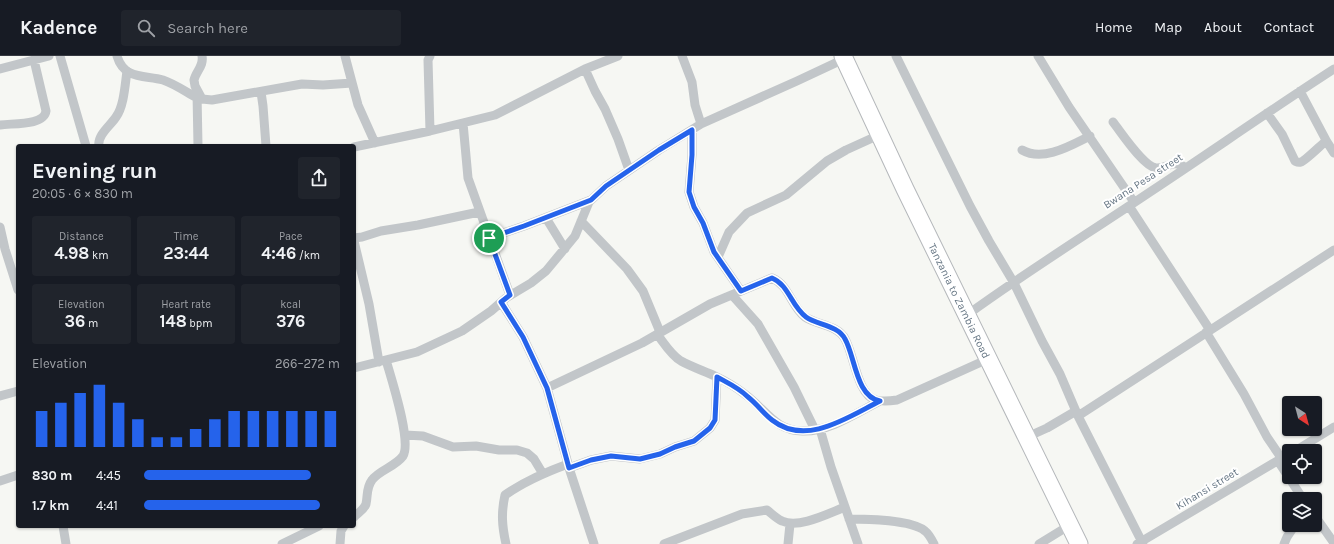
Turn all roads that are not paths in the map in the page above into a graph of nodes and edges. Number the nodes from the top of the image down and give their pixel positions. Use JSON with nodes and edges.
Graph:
{"nodes":[{"id":1,"x":49,"y":56,"type":"edge"},
{"id":2,"x":60,"y":56,"type":"edge"},
{"id":3,"x":117,"y":56,"type":"edge"},
{"id":4,"x":202,"y":56,"type":"edge"},
{"id":5,"x":345,"y":56,"type":"edge"},
{"id":6,"x":430,"y":56,"type":"edge"},
{"id":7,"x":618,"y":56,"type":"edge"},
{"id":8,"x":682,"y":56,"type":"edge"},
{"id":9,"x":896,"y":56,"type":"edge"},
{"id":10,"x":1038,"y":56,"type":"edge"},
{"id":11,"x":844,"y":57,"type":"edge"},
{"id":12,"x":34,"y":60,"type":"junction"},
{"id":13,"x":597,"y":60,"type":"edge"},
{"id":14,"x":0,"y":69,"type":"edge"},
{"id":15,"x":585,"y":69,"type":"junction"},
{"id":16,"x":1334,"y":69,"type":"edge"},
{"id":17,"x":127,"y":71,"type":"junction"},
{"id":18,"x":352,"y":83,"type":"junction"},
{"id":19,"x":261,"y":92,"type":"junction"},
{"id":20,"x":1300,"y":92,"type":"junction"},
{"id":21,"x":197,"y":95,"type":"junction"},
{"id":22,"x":1267,"y":113,"type":"junction"},
{"id":23,"x":1113,"y":122,"type":"dead end"},
{"id":24,"x":463,"y":123,"type":"junction"},
{"id":25,"x":701,"y":124,"type":"junction"},
{"id":26,"x":0,"y":125,"type":"edge"},
{"id":27,"x":692,"y":130,"type":"junction"},
{"id":28,"x":430,"y":131,"type":"junction"},
{"id":29,"x":879,"y":135,"type":"junction"},
{"id":30,"x":1090,"y":136,"type":"junction"},
{"id":31,"x":1326,"y":141,"type":"junction"},
{"id":32,"x":375,"y":143,"type":"junction"},
{"id":33,"x":85,"y":144,"type":"edge"},
{"id":34,"x":99,"y":144,"type":"edge"},
{"id":35,"x":198,"y":144,"type":"edge"},
{"id":36,"x":266,"y":144,"type":"edge"},
{"id":37,"x":356,"y":147,"type":"edge"},
{"id":38,"x":1022,"y":150,"type":"dead end"},
{"id":39,"x":1334,"y":153,"type":"edge"},
{"id":40,"x":1186,"y":168,"type":"junction"},
{"id":41,"x":629,"y":170,"type":"junction"},
{"id":42,"x":591,"y":200,"type":"junction"},
{"id":43,"x":1131,"y":204,"type":"junction"},
{"id":44,"x":479,"y":212,"type":"junction"},
{"id":45,"x":546,"y":218,"type":"junction"},
{"id":46,"x":581,"y":221,"type":"junction"},
{"id":47,"x":0,"y":227,"type":"edge"},
{"id":48,"x":489,"y":238,"type":"junction"},
{"id":49,"x":356,"y":239,"type":"edge"},
{"id":50,"x":356,"y":249,"type":"edge"},
{"id":51,"x":565,"y":249,"type":"junction"},
{"id":52,"x":1334,"y":250,"type":"edge"},
{"id":53,"x":718,"y":257,"type":"junction"},
{"id":54,"x":1014,"y":282,"type":"junction"},
{"id":55,"x":16,"y":284,"type":"edge"},
{"id":56,"x":736,"y":293,"type":"junction"},
{"id":57,"x":510,"y":295,"type":"junction"},
{"id":58,"x":501,"y":302,"type":"junction"},
{"id":59,"x":967,"y":315,"type":"junction"},
{"id":60,"x":1208,"y":331,"type":"junction"},
{"id":61,"x":659,"y":333,"type":"junction"},
{"id":62,"x":988,"y":359,"type":"junction"},
{"id":63,"x":383,"y":361,"type":"junction"},
{"id":64,"x":356,"y":368,"type":"edge"},
{"id":65,"x":717,"y":377,"type":"junction"},
{"id":66,"x":547,"y":388,"type":"junction"},
{"id":67,"x":16,"y":392,"type":"edge"},
{"id":68,"x":0,"y":396,"type":"edge"},
{"id":69,"x":880,"y":401,"type":"junction"},
{"id":70,"x":1077,"y":413,"type":"junction"},
{"id":71,"x":1334,"y":427,"type":"edge"},
{"id":72,"x":818,"y":430,"type":"junction"},
{"id":73,"x":405,"y":435,"type":"junction"},
{"id":74,"x":1026,"y":437,"type":"junction"},
{"id":75,"x":1306,"y":444,"type":"edge"},
{"id":76,"x":1282,"y":457,"type":"edge"},
{"id":77,"x":1282,"y":459,"type":"edge"},
{"id":78,"x":568,"y":466,"type":"junction"},
{"id":79,"x":543,"y":474,"type":"junction"},
{"id":80,"x":16,"y":476,"type":"edge"},
{"id":81,"x":0,"y":480,"type":"edge"},
{"id":82,"x":845,"y":507,"type":"junction"},
{"id":83,"x":356,"y":515,"type":"edge"},
{"id":84,"x":849,"y":519,"type":"junction"},
{"id":85,"x":790,"y":524,"type":"junction"},
{"id":86,"x":1070,"y":525,"type":"junction"},
{"id":87,"x":1322,"y":526,"type":"edge"},
{"id":88,"x":63,"y":528,"type":"edge"},
{"id":89,"x":315,"y":528,"type":"edge"},
{"id":90,"x":343,"y":528,"type":"edge"},
{"id":91,"x":1290,"y":532,"type":"edge"},
{"id":92,"x":1141,"y":543,"type":"edge"},
{"id":93,"x":1334,"y":543,"type":"edge"},
{"id":94,"x":66,"y":544,"type":"edge"},
{"id":95,"x":282,"y":544,"type":"edge"},
{"id":96,"x":340,"y":544,"type":"edge"},
{"id":97,"x":506,"y":544,"type":"edge"},
{"id":98,"x":594,"y":544,"type":"edge"},
{"id":99,"x":664,"y":544,"type":"edge"},
{"id":100,"x":788,"y":544,"type":"edge"},
{"id":101,"x":858,"y":544,"type":"edge"},
{"id":102,"x":934,"y":544,"type":"edge"},
{"id":103,"x":1039,"y":544,"type":"edge"},
{"id":104,"x":1079,"y":544,"type":"edge"},
{"id":105,"x":1284,"y":544,"type":"edge"}],
"edges":[{"from":1,"to":12,"type":"street"},
{"from":2,"to":33,"type":"street"},
{"from":3,"to":17,"type":"street"},
{"from":4,"to":21,"type":"street"},
{"from":5,"to":18,"type":"street"},
{"from":6,"to":28,"type":"street"},
{"from":7,"to":13,"type":"street"},
{"from":8,"to":25,"type":"street"},
{"from":9,"to":54,"type":"street"},
{"from":10,"to":30,"type":"street"},
{"from":11,"to":25,"type":"street"},
{"from":11,"to":29,"type":"highway","name":"Tanzania to Zambia Road"},
{"from":12,"to":14,"type":"street"},
{"from":12,"to":26,"type":"street"},
{"from":13,"to":15,"type":"street"},
{"from":15,"to":24,"type":"street"},
{"from":15,"to":41,"type":"street"},
{"from":16,"to":20,"type":"street","name":"Bwana Pesa street"},
{"from":17,"to":21,"type":"street"},
{"from":17,"to":34,"type":"street"},
{"from":18,"to":19,"type":"street"},
{"from":18,"to":32,"type":"street"},
{"from":19,"to":21,"type":"street"},
{"from":19,"to":36,"type":"street"},
{"from":20,"to":22,"type":"street","name":"Bwana Pesa street"},
{"from":20,"to":31,"type":"street"},
{"from":21,"to":35,"type":"street"},
{"from":22,"to":31,"type":"street"},
{"from":22,"to":40,"type":"street","name":"Bwana Pesa street"},
{"from":23,"to":40,"type":"street"},
{"from":24,"to":28,"type":"street"},
{"from":24,"to":44,"type":"street"},
{"from":25,"to":27,"type":"street"},
{"from":27,"to":41,"type":"street"},
{"from":27,"to":53,"type":"street"},
{"from":28,"to":32,"type":"street"},
{"from":29,"to":53,"type":"street"},
{"from":29,"to":59,"type":"highway","name":"Tanzania to Zambia Road"},
{"from":30,"to":38,"type":"street"},
{"from":30,"to":43,"type":"street"},
{"from":31,"to":39,"type":"street"},
{"from":32,"to":37,"type":"street"},
{"from":40,"to":43,"type":"street","name":"Bwana Pesa street"},
{"from":41,"to":42,"type":"street"},
{"from":42,"to":45,"type":"street"},
{"from":42,"to":46,"type":"street"},
{"from":43,"to":54,"type":"street","name":"Bwana Pesa street"},
{"from":43,"to":60,"type":"street"},
{"from":44,"to":48,"type":"street"},
{"from":44,"to":49,"type":"street"},
{"from":45,"to":48,"type":"street"},
{"from":45,"to":51,"type":"street"},
{"from":46,"to":51,"type":"street"},
{"from":46,"to":61,"type":"street"},
{"from":47,"to":55,"type":"street"},
{"from":48,"to":57,"type":"street"},
{"from":50,"to":63,"type":"street"},
{"from":51,"to":57,"type":"street"},
{"from":52,"to":60,"type":"street"},
{"from":53,"to":56,"type":"street"},
{"from":54,"to":59,"type":"street","name":"Bwana Pesa street"},
{"from":54,"to":70,"type":"street"},
{"from":56,"to":61,"type":"street"},
{"from":56,"to":69,"type":"street"},
{"from":56,"to":72,"type":"street"},
{"from":57,"to":58,"type":"street"},
{"from":58,"to":63,"type":"street"},
{"from":58,"to":66,"type":"street"},
{"from":59,"to":62,"type":"highway","name":"Tanzania to Zambia Road"},
{"from":60,"to":70,"type":"street"},
{"from":60,"to":76,"type":"street"},
{"from":61,"to":65,"type":"street"},
{"from":61,"to":66,"type":"street"},
{"from":62,"to":69,"type":"street"},
{"from":62,"to":74,"type":"highway","name":"Tanzania to Zambia Road"},
{"from":63,"to":64,"type":"street"},
{"from":63,"to":73,"type":"street"},
{"from":65,"to":72,"type":"street"},
{"from":65,"to":78,"type":"street"},
{"from":66,"to":78,"type":"street"},
{"from":67,"to":68,"type":"street"},
{"from":69,"to":72,"type":"street"},
{"from":70,"to":74,"type":"street"},
{"from":70,"to":92,"type":"street"},
{"from":71,"to":75,"type":"street"},
{"from":72,"to":82,"type":"street"},
{"from":73,"to":79,"type":"street"},
{"from":73,"to":83,"type":"street"},
{"from":74,"to":86,"type":"highway","name":"Tanzania to Zambia Road"},
{"from":77,"to":92,"type":"street","name":"Kihansi street"},
{"from":78,"to":79,"type":"street"},
{"from":78,"to":98,"type":"street"},
{"from":79,"to":97,"type":"street"},
{"from":80,"to":81,"type":"street"},
{"from":82,"to":84,"type":"street"},
{"from":82,"to":85,"type":"street"},
{"from":84,"to":101,"type":"street"},
{"from":84,"to":102,"type":"street"},
{"from":85,"to":99,"type":"street"},
{"from":85,"to":100,"type":"street"},
{"from":86,"to":103,"type":"street"},
{"from":86,"to":104,"type":"highway","name":"Tanzania to Zambia Road"},
{"from":87,"to":93,"type":"street"},
{"from":88,"to":94,"type":"street"},
{"from":89,"to":95,"type":"street"},
{"from":90,"to":96,"type":"street"},
{"from":91,"to":105,"type":"street"}]}
